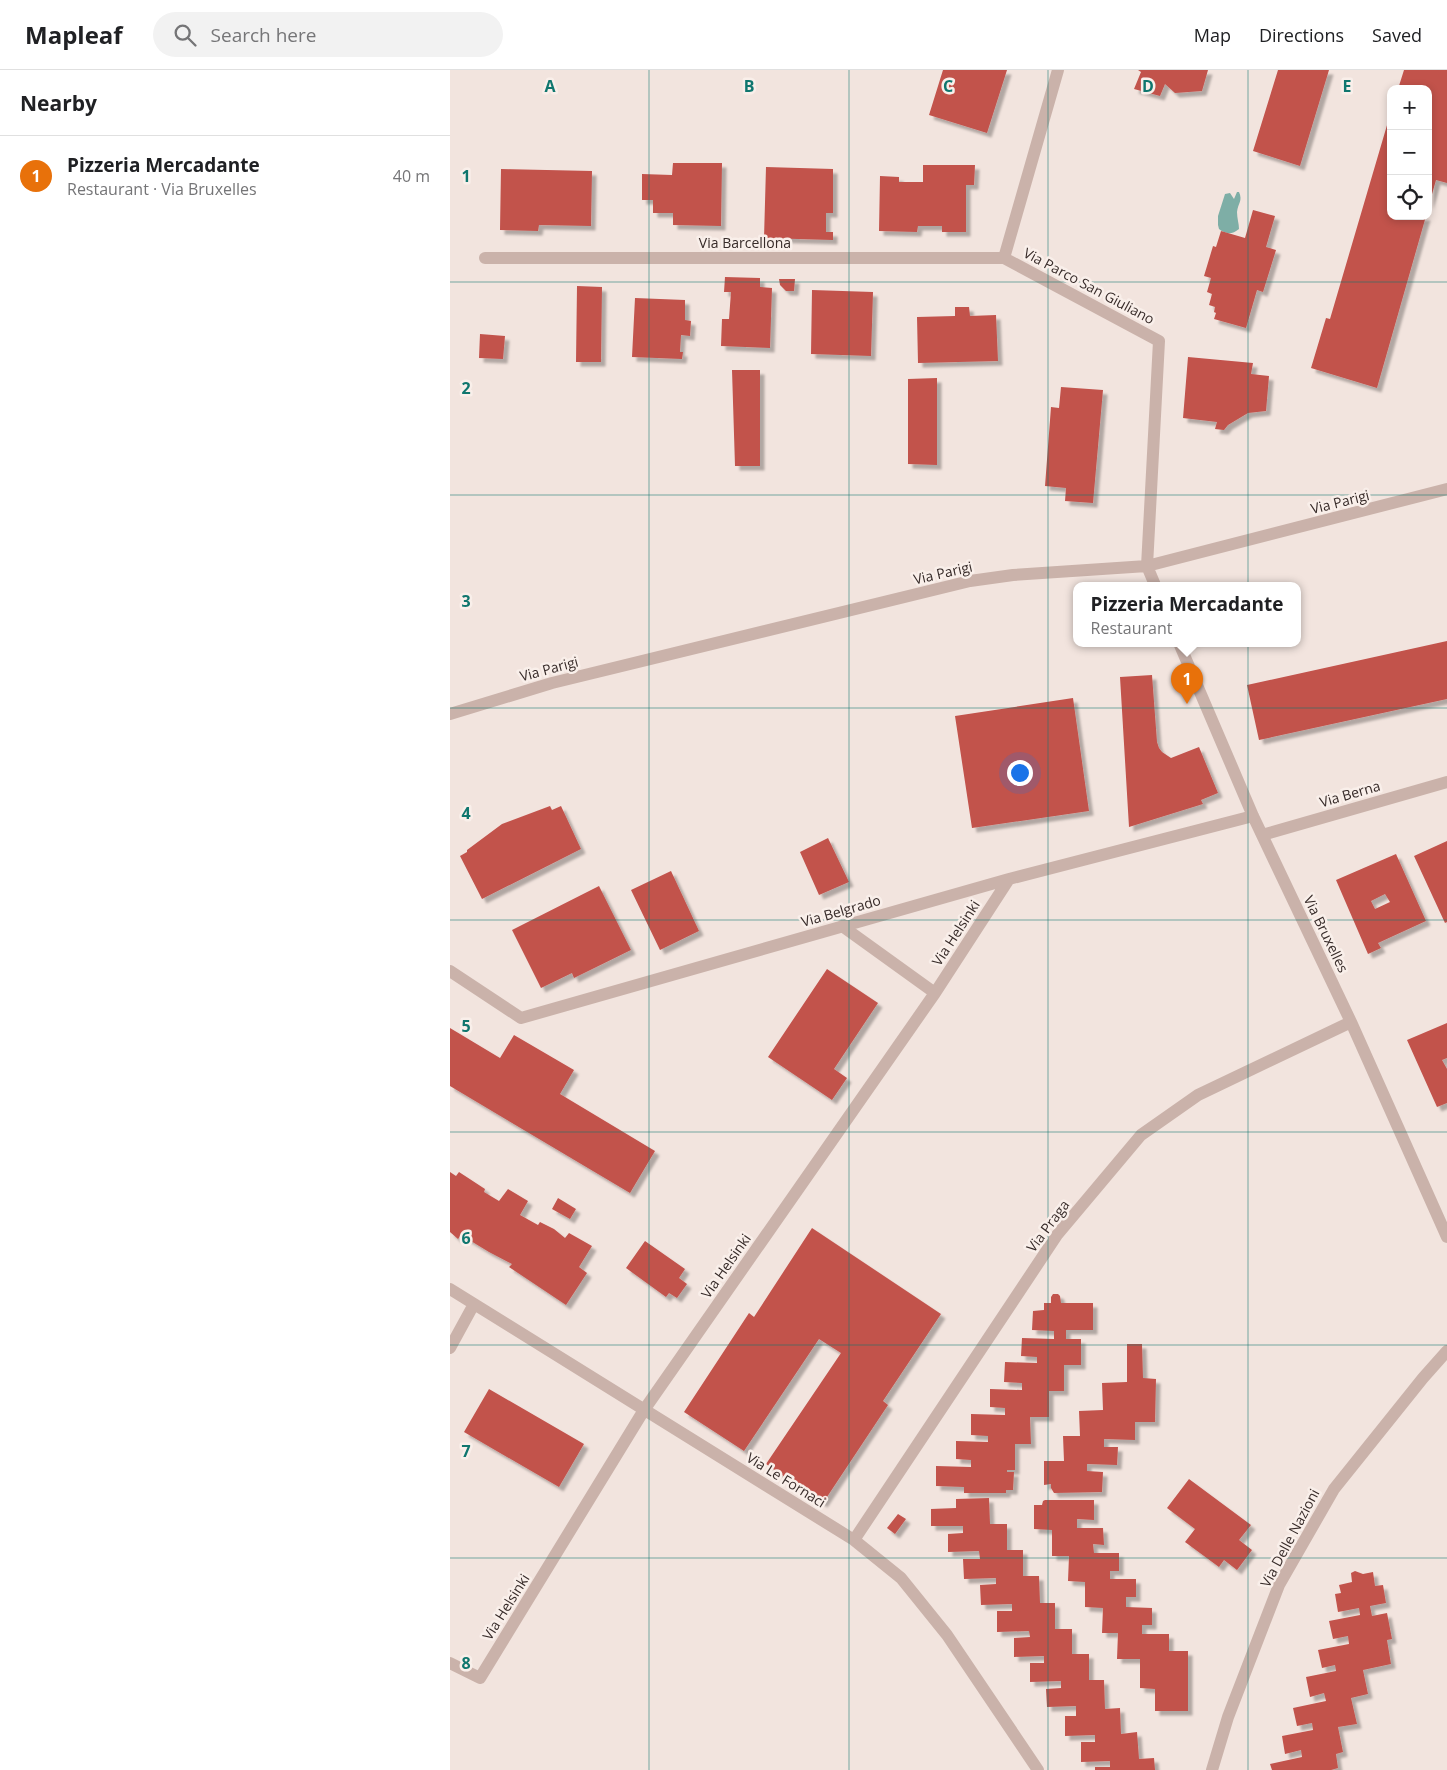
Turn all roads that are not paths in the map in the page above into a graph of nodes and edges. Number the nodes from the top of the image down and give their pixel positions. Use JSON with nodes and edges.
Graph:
{"nodes":[{"id":1,"x":1058,"y":70,"type":"edge"},
{"id":2,"x":485,"y":258,"type":"dead end"},
{"id":3,"x":1004,"y":258,"type":"junction"},
{"id":4,"x":1447,"y":489,"type":"edge"},
{"id":5,"x":1147,"y":566,"type":"junction"},
{"id":6,"x":1154,"y":582,"type":"edge"},
{"id":7,"x":1182,"y":647,"type":"edge"},
{"id":8,"x":450,"y":714,"type":"edge"},
{"id":9,"x":1447,"y":782,"type":"edge"},
{"id":10,"x":1253,"y":816,"type":"junction"},
{"id":11,"x":1262,"y":835,"type":"junction"},
{"id":12,"x":1009,"y":879,"type":"junction"},
{"id":13,"x":842,"y":926,"type":"junction"},
{"id":14,"x":450,"y":971,"type":"edge"},
{"id":15,"x":935,"y":993,"type":"junction"},
{"id":16,"x":1351,"y":1022,"type":"junction"},
{"id":17,"x":1447,"y":1237,"type":"edge"},
{"id":18,"x":450,"y":1289,"type":"edge"},
{"id":19,"x":474,"y":1304,"type":"junction"},
{"id":20,"x":450,"y":1348,"type":"edge"},
{"id":21,"x":1447,"y":1351,"type":"edge"},
{"id":22,"x":644,"y":1410,"type":"junction"},
{"id":23,"x":854,"y":1540,"type":"junction"},
{"id":24,"x":450,"y":1663,"type":"edge"},
{"id":25,"x":1038,"y":1770,"type":"edge"},
{"id":26,"x":1212,"y":1770,"type":"edge"}],
"edges":[{"from":1,"to":3,"type":"street","name":"Via Parco San Giuliano"},
{"from":2,"to":3,"type":"street","name":"Via Barcellona"},
{"from":3,"to":5,"type":"street","name":"Via Parco San Giuliano"},
{"from":4,"to":5,"type":"street","name":"Via Parigi"},
{"from":5,"to":6,"type":"street"},
{"from":5,"to":8,"type":"street","name":"Via Parigi"},
{"from":7,"to":10,"type":"street","name":"Via Bruxelles"},
{"from":9,"to":11,"type":"street","name":"Via Berna"},
{"from":10,"to":11,"type":"street","name":"Via Bruxelles"},
{"from":10,"to":12,"type":"street","name":"Via Belgrado"},
{"from":11,"to":16,"type":"street","name":"Via Bruxelles"},
{"from":12,"to":13,"type":"street","name":"Via Belgrado"},
{"from":12,"to":15,"type":"street","name":"Via Helsinki"},
{"from":13,"to":14,"type":"street","name":"Via Belgrado"},
{"from":13,"to":15,"type":"street"},
{"from":15,"to":22,"type":"street","name":"Via Helsinki"},
{"from":16,"to":17,"type":"street","name":"Via Bruxelles"},
{"from":16,"to":23,"type":"street","name":"Via Praga"},
{"from":18,"to":19,"type":"street","name":"Via Le Fornaci"},
{"from":19,"to":20,"type":"street"},
{"from":19,"to":22,"type":"street","name":"Via Le Fornaci"},
{"from":21,"to":26,"type":"street","name":"Via Delle Nazioni"},
{"from":22,"to":23,"type":"street","name":"Via Le Fornaci"},
{"from":22,"to":24,"type":"street","name":"Via Helsinki"},
{"from":23,"to":25,"type":"street","name":"Via Le Fornaci"}]}
